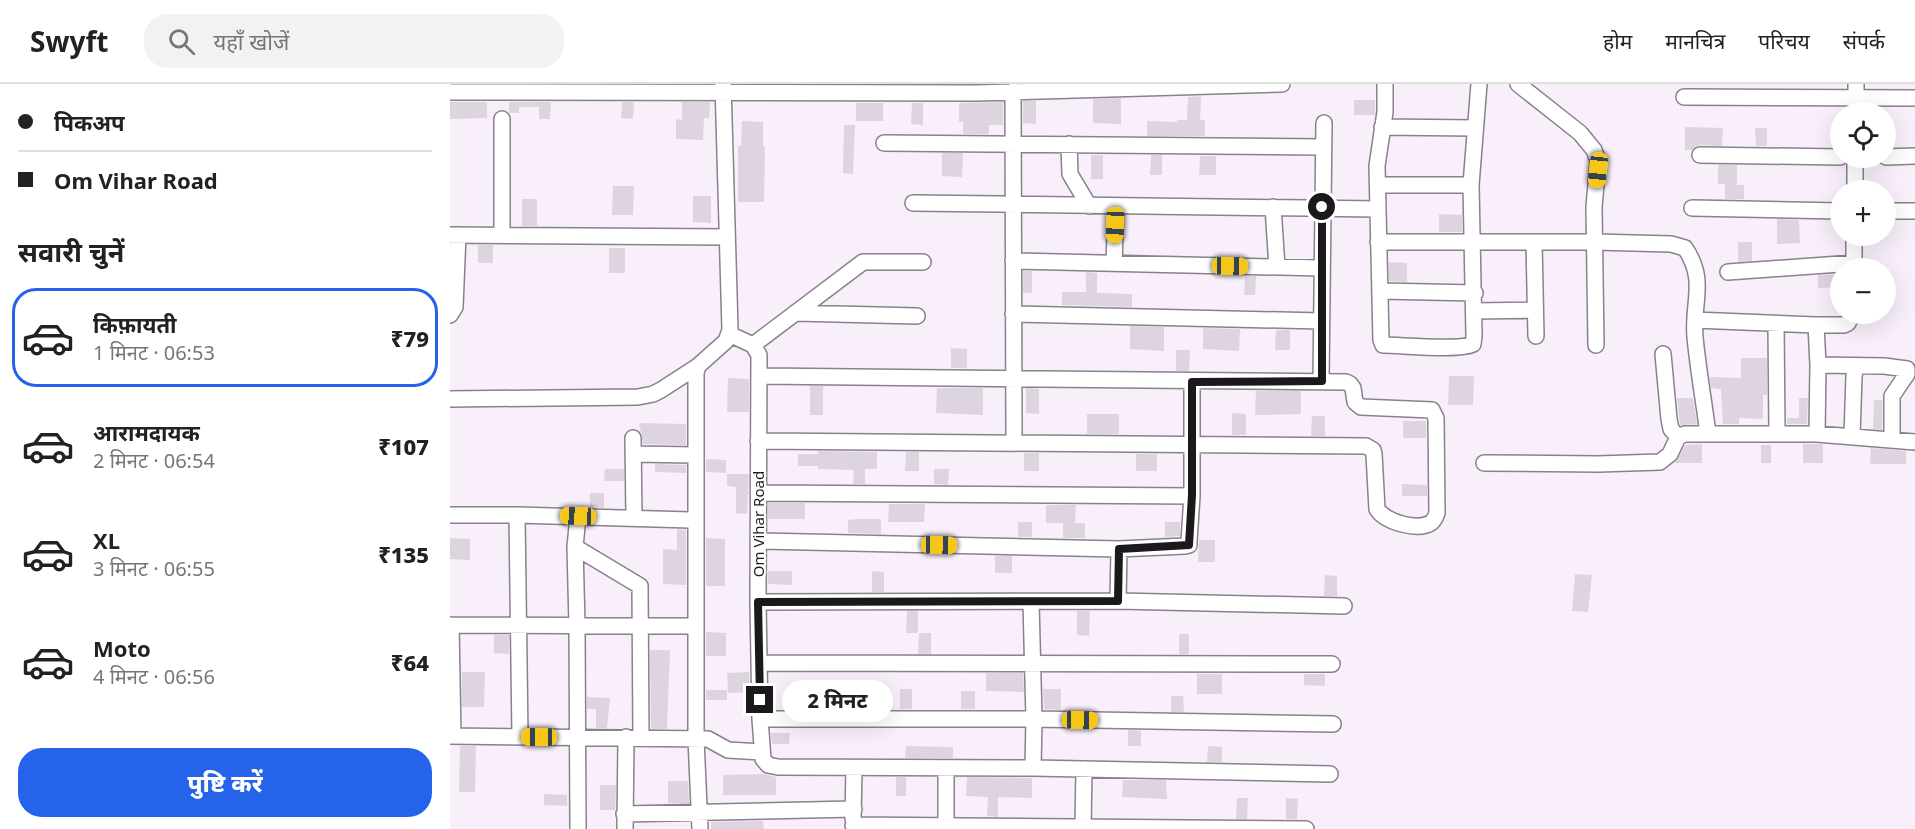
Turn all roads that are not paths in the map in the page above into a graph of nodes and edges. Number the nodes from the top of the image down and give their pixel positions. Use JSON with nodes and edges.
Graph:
{"nodes":[{"id":1,"x":1282,"y":84,"type":"edge"},
{"id":2,"x":1385,"y":84,"type":"edge"},
{"id":3,"x":1479,"y":84,"type":"edge"},
{"id":4,"x":1526,"y":87,"type":"edge"},
{"id":5,"x":478,"y":88,"type":"edge"},
{"id":6,"x":723,"y":88,"type":"edge"},
{"id":7,"x":976,"y":88,"type":"edge"},
{"id":8,"x":450,"y":92,"type":"edge"},
{"id":9,"x":1012,"y":92,"type":"junction"},
{"id":10,"x":1684,"y":97,"type":"dead end"},
{"id":11,"x":1856,"y":98,"type":"edge"},
{"id":12,"x":1915,"y":98,"type":"edge"},
{"id":13,"x":502,"y":118,"type":"dead end"},
{"id":14,"x":1324,"y":123,"type":"dead end"},
{"id":15,"x":1382,"y":128,"type":"junction"},
{"id":16,"x":1475,"y":128,"type":"junction"},
{"id":17,"x":884,"y":143,"type":"dead end"},
{"id":18,"x":1012,"y":144,"type":"junction"},
{"id":19,"x":1069,"y":144,"type":"junction"},
{"id":20,"x":1323,"y":147,"type":"junction"},
{"id":21,"x":1700,"y":155,"type":"dead end"},
{"id":22,"x":1915,"y":156,"type":"edge"},
{"id":23,"x":1830,"y":157,"type":"edge"},
{"id":24,"x":1896,"y":157,"type":"edge"},
{"id":25,"x":1378,"y":185,"type":"junction"},
{"id":26,"x":1471,"y":185,"type":"junction"},
{"id":27,"x":913,"y":203,"type":"dead end"},
{"id":28,"x":1012,"y":204,"type":"junction"},
{"id":29,"x":1089,"y":206,"type":"junction"},
{"id":30,"x":1116,"y":206,"type":"junction"},
{"id":31,"x":1274,"y":207,"type":"junction"},
{"id":32,"x":1322,"y":207,"type":"junction"},
{"id":33,"x":1692,"y":208,"type":"dead end"},
{"id":34,"x":1377,"y":209,"type":"junction"},
{"id":35,"x":1830,"y":211,"type":"edge"},
{"id":36,"x":1896,"y":211,"type":"edge"},
{"id":37,"x":1915,"y":211,"type":"edge"},
{"id":38,"x":454,"y":235,"type":"edge"},
{"id":39,"x":502,"y":235,"type":"junction"},
{"id":40,"x":726,"y":237,"type":"junction"},
{"id":41,"x":1378,"y":242,"type":"junction"},
{"id":42,"x":1534,"y":242,"type":"junction"},
{"id":43,"x":1595,"y":242,"type":"junction"},
{"id":44,"x":1472,"y":243,"type":"junction"},
{"id":45,"x":1013,"y":261,"type":"junction"},
{"id":46,"x":923,"y":262,"type":"dead end"},
{"id":47,"x":1114,"y":263,"type":"junction"},
{"id":48,"x":1277,"y":267,"type":"junction"},
{"id":49,"x":1830,"y":267,"type":"edge"},
{"id":50,"x":1321,"y":268,"type":"junction"},
{"id":51,"x":1728,"y":272,"type":"dead end"},
{"id":52,"x":1381,"y":291,"type":"junction"},
{"id":53,"x":1475,"y":293,"type":"junction"},
{"id":54,"x":1475,"y":310,"type":"junction"},
{"id":55,"x":1535,"y":310,"type":"junction"},
{"id":56,"x":795,"y":313,"type":"junction"},
{"id":57,"x":1012,"y":314,"type":"junction"},
{"id":58,"x":450,"y":315,"type":"edge"},
{"id":59,"x":917,"y":316,"type":"dead end"},
{"id":60,"x":1695,"y":320,"type":"junction"},
{"id":61,"x":1321,"y":321,"type":"junction"},
{"id":62,"x":1776,"y":324,"type":"junction"},
{"id":63,"x":1846,"y":324,"type":"edge"},
{"id":64,"x":1816,"y":326,"type":"junction"},
{"id":65,"x":729,"y":334,"type":"junction"},
{"id":66,"x":1536,"y":336,"type":"dead end"},
{"id":67,"x":753,"y":345,"type":"junction"},
{"id":68,"x":1596,"y":345,"type":"dead end"},
{"id":69,"x":1663,"y":354,"type":"dead end"},
{"id":70,"x":1818,"y":365,"type":"junction"},
{"id":71,"x":698,"y":366,"type":"junction"},
{"id":72,"x":1856,"y":367,"type":"junction"},
{"id":73,"x":759,"y":376,"type":"junction"},
{"id":74,"x":1013,"y":379,"type":"junction"},
{"id":75,"x":1322,"y":381,"type":"junction"},
{"id":76,"x":1192,"y":382,"type":"junction"},
{"id":77,"x":450,"y":399,"type":"edge"},
{"id":78,"x":1777,"y":433,"type":"junction"},
{"id":79,"x":1708,"y":434,"type":"junction"},
{"id":80,"x":1817,"y":434,"type":"junction"},
{"id":81,"x":1852,"y":436,"type":"junction"},
{"id":82,"x":1678,"y":437,"type":"junction"},
{"id":83,"x":633,"y":438,"type":"dead end"},
{"id":84,"x":1892,"y":440,"type":"junction"},
{"id":85,"x":758,"y":441,"type":"junction"},
{"id":86,"x":1915,"y":442,"type":"edge"},
{"id":87,"x":1014,"y":443,"type":"junction"},
{"id":88,"x":1192,"y":444,"type":"junction"},
{"id":89,"x":633,"y":454,"type":"junction"},
{"id":90,"x":695,"y":455,"type":"junction"},
{"id":91,"x":1484,"y":463,"type":"dead end"},
{"id":92,"x":758,"y":494,"type":"junction"},
{"id":93,"x":1192,"y":495,"type":"junction"},
{"id":94,"x":516,"y":514,"type":"junction"},
{"id":95,"x":450,"y":515,"type":"edge"},
{"id":96,"x":578,"y":516,"type":"junction"},
{"id":97,"x":634,"y":518,"type":"junction"},
{"id":98,"x":694,"y":518,"type":"junction"},
{"id":99,"x":758,"y":541,"type":"junction"},
{"id":100,"x":575,"y":547,"type":"junction"},
{"id":101,"x":1119,"y":549,"type":"junction"},
{"id":102,"x":1118,"y":601,"type":"junction"},
{"id":103,"x":758,"y":602,"type":"junction"},
{"id":104,"x":1031,"y":602,"type":"junction"},
{"id":105,"x":1344,"y":606,"type":"dead end"},
{"id":106,"x":450,"y":625,"type":"edge"},
{"id":107,"x":519,"y":625,"type":"junction"},
{"id":108,"x":578,"y":625,"type":"junction"},
{"id":109,"x":642,"y":626,"type":"junction"},
{"id":110,"x":695,"y":626,"type":"junction"},
{"id":111,"x":759,"y":663,"type":"junction"},
{"id":112,"x":1032,"y":663,"type":"junction"},
{"id":113,"x":1332,"y":664,"type":"dead end"},
{"id":114,"x":760,"y":719,"type":"junction"},
{"id":115,"x":1034,"y":719,"type":"junction"},
{"id":116,"x":1333,"y":724,"type":"dead end"},
{"id":117,"x":452,"y":736,"type":"edge"},
{"id":118,"x":520,"y":737,"type":"junction"},
{"id":119,"x":634,"y":737,"type":"junction"},
{"id":120,"x":578,"y":738,"type":"junction"},
{"id":121,"x":696,"y":739,"type":"junction"},
{"id":122,"x":765,"y":759,"type":"junction"},
{"id":123,"x":854,"y":768,"type":"junction"},
{"id":124,"x":946,"y":768,"type":"junction"},
{"id":125,"x":1033,"y":768,"type":"junction"},
{"id":126,"x":1084,"y":769,"type":"junction"},
{"id":127,"x":1330,"y":774,"type":"dead end"},
{"id":128,"x":854,"y":809,"type":"junction"},
{"id":129,"x":700,"y":812,"type":"junction"},
{"id":130,"x":625,"y":822,"type":"edge"},
{"id":131,"x":946,"y":826,"type":"junction"},
{"id":132,"x":853,"y":827,"type":"edge"},
{"id":133,"x":1083,"y":827,"type":"junction"},
{"id":134,"x":578,"y":829,"type":"edge"},
{"id":135,"x":700,"y":829,"type":"edge"},
{"id":136,"x":1220,"y":829,"type":"edge"},
{"id":137,"x":1306,"y":829,"type":"edge"}],
"edges":[{"from":1,"to":9,"type":"street"},
{"from":2,"to":15,"type":"street"},
{"from":3,"to":16,"type":"street"},
{"from":4,"to":43,"type":"street"},
{"from":5,"to":6,"type":"street"},
{"from":5,"to":8,"type":"street"},
{"from":6,"to":7,"type":"street"},
{"from":6,"to":40,"type":"street"},
{"from":7,"to":9,"type":"street"},
{"from":9,"to":18,"type":"street"},
{"from":10,"to":11,"type":"street"},
{"from":11,"to":12,"type":"street"},
{"from":13,"to":39,"type":"street"},
{"from":14,"to":20,"type":"street"},
{"from":15,"to":16,"type":"street"},
{"from":15,"to":25,"type":"street"},
{"from":16,"to":26,"type":"street"},
{"from":17,"to":18,"type":"street"},
{"from":18,"to":19,"type":"street"},
{"from":18,"to":28,"type":"street"},
{"from":19,"to":20,"type":"street"},
{"from":19,"to":29,"type":"street"},
{"from":20,"to":32,"type":"street"},
{"from":21,"to":23,"type":"street"},
{"from":22,"to":24,"type":"street"},
{"from":25,"to":26,"type":"street"},
{"from":25,"to":34,"type":"street"},
{"from":26,"to":44,"type":"street"},
{"from":27,"to":28,"type":"street"},
{"from":28,"to":29,"type":"street"},
{"from":28,"to":45,"type":"street"},
{"from":29,"to":30,"type":"street"},
{"from":30,"to":31,"type":"street"},
{"from":30,"to":47,"type":"street"},
{"from":31,"to":32,"type":"street"},
{"from":31,"to":48,"type":"street"},
{"from":32,"to":34,"type":"street"},
{"from":32,"to":50,"type":"street"},
{"from":33,"to":35,"type":"street"},
{"from":34,"to":41,"type":"street"},
{"from":36,"to":37,"type":"street"},
{"from":38,"to":39,"type":"street"},
{"from":38,"to":58,"type":"street"},
{"from":39,"to":40,"type":"street"},
{"from":40,"to":65,"type":"street"},
{"from":41,"to":44,"type":"street"},
{"from":41,"to":52,"type":"street"},
{"from":42,"to":43,"type":"street"},
{"from":42,"to":44,"type":"street"},
{"from":42,"to":55,"type":"street"},
{"from":43,"to":60,"type":"street"},
{"from":43,"to":68,"type":"street"},
{"from":44,"to":53,"type":"street"},
{"from":45,"to":47,"type":"street"},
{"from":45,"to":57,"type":"street"},
{"from":46,"to":56,"type":"street"},
{"from":47,"to":48,"type":"street"},
{"from":48,"to":50,"type":"street"},
{"from":49,"to":51,"type":"street"},
{"from":50,"to":61,"type":"street"},
{"from":52,"to":53,"type":"street"},
{"from":52,"to":54,"type":"street"},
{"from":53,"to":54,"type":"street"},
{"from":54,"to":55,"type":"street"},
{"from":55,"to":66,"type":"street"},
{"from":56,"to":59,"type":"street"},
{"from":56,"to":67,"type":"street"},
{"from":57,"to":61,"type":"street"},
{"from":57,"to":74,"type":"street"},
{"from":60,"to":62,"type":"street"},
{"from":60,"to":79,"type":"street"},
{"from":61,"to":75,"type":"street"},
{"from":62,"to":64,"type":"street"},
{"from":62,"to":78,"type":"street"},
{"from":63,"to":64,"type":"street"},
{"from":64,"to":70,"type":"street"},
{"from":65,"to":67,"type":"street"},
{"from":65,"to":71,"type":"street"},
{"from":67,"to":73,"type":"street","name":"Om Vihar Road"},
{"from":69,"to":82,"type":"street"},
{"from":70,"to":72,"type":"street"},
{"from":70,"to":80,"type":"street"},
{"from":71,"to":77,"type":"street"},
{"from":71,"to":90,"type":"street"},
{"from":72,"to":81,"type":"street"},
{"from":72,"to":84,"type":"street"},
{"from":73,"to":74,"type":"street"},
{"from":73,"to":85,"type":"street","name":"Om Vihar Road"},
{"from":74,"to":76,"type":"street"},
{"from":74,"to":87,"type":"street"},
{"from":75,"to":76,"type":"street"},
{"from":75,"to":88,"type":"street"},
{"from":76,"to":88,"type":"street"},
{"from":78,"to":79,"type":"street"},
{"from":78,"to":80,"type":"street"},
{"from":79,"to":82,"type":"street"},
{"from":80,"to":81,"type":"street"},
{"from":81,"to":84,"type":"street"},
{"from":82,"to":91,"type":"street"},
{"from":83,"to":89,"type":"street"},
{"from":84,"to":86,"type":"street"},
{"from":85,"to":87,"type":"street"},
{"from":85,"to":92,"type":"street","name":"Om Vihar Road"},
{"from":87,"to":88,"type":"street"},
{"from":88,"to":93,"type":"street"},
{"from":89,"to":90,"type":"street"},
{"from":89,"to":97,"type":"street"},
{"from":90,"to":98,"type":"street"},
{"from":92,"to":93,"type":"street"},
{"from":92,"to":99,"type":"street","name":"Om Vihar Road"},
{"from":93,"to":101,"type":"street"},
{"from":94,"to":95,"type":"street"},
{"from":94,"to":96,"type":"street"},
{"from":94,"to":107,"type":"street"},
{"from":96,"to":97,"type":"street"},
{"from":96,"to":100,"type":"street"},
{"from":97,"to":98,"type":"street"},
{"from":98,"to":110,"type":"street"},
{"from":99,"to":101,"type":"street"},
{"from":99,"to":103,"type":"street","name":"Om Vihar Road"},
{"from":100,"to":108,"type":"street"},
{"from":100,"to":109,"type":"street"},
{"from":101,"to":102,"type":"street"},
{"from":102,"to":104,"type":"street"},
{"from":102,"to":105,"type":"street"},
{"from":103,"to":104,"type":"street"},
{"from":103,"to":111,"type":"street","name":"Om Vihar Road"},
{"from":104,"to":112,"type":"street"},
{"from":106,"to":107,"type":"street"},
{"from":106,"to":117,"type":"street"},
{"from":107,"to":108,"type":"street"},
{"from":107,"to":118,"type":"street"},
{"from":108,"to":109,"type":"street"},
{"from":108,"to":120,"type":"street"},
{"from":109,"to":110,"type":"street"},
{"from":109,"to":119,"type":"street"},
{"from":110,"to":121,"type":"street"},
{"from":111,"to":112,"type":"street"},
{"from":111,"to":114,"type":"street","name":"Om Vihar Road"},
{"from":112,"to":113,"type":"street"},
{"from":112,"to":115,"type":"street"},
{"from":114,"to":115,"type":"street"},
{"from":114,"to":122,"type":"street","name":"Om Vihar Road"},
{"from":115,"to":116,"type":"street"},
{"from":115,"to":125,"type":"street"},
{"from":117,"to":118,"type":"street"},
{"from":118,"to":120,"type":"street"},
{"from":119,"to":120,"type":"street"},
{"from":119,"to":121,"type":"street"},
{"from":119,"to":130,"type":"street"},
{"from":120,"to":134,"type":"street"},
{"from":121,"to":122,"type":"street"},
{"from":121,"to":129,"type":"street"},
{"from":122,"to":123,"type":"street"},
{"from":123,"to":124,"type":"street"},
{"from":123,"to":128,"type":"street"},
{"from":124,"to":125,"type":"street"},
{"from":124,"to":131,"type":"street"},
{"from":125,"to":126,"type":"street"},
{"from":126,"to":127,"type":"street"},
{"from":126,"to":133,"type":"street"},
{"from":128,"to":129,"type":"street"},
{"from":128,"to":132,"type":"street"},
{"from":129,"to":130,"type":"street"},
{"from":129,"to":135,"type":"street"},
{"from":131,"to":132,"type":"street"},
{"from":131,"to":133,"type":"street"},
{"from":133,"to":136,"type":"street"},
{"from":136,"to":137,"type":"street"}]}
